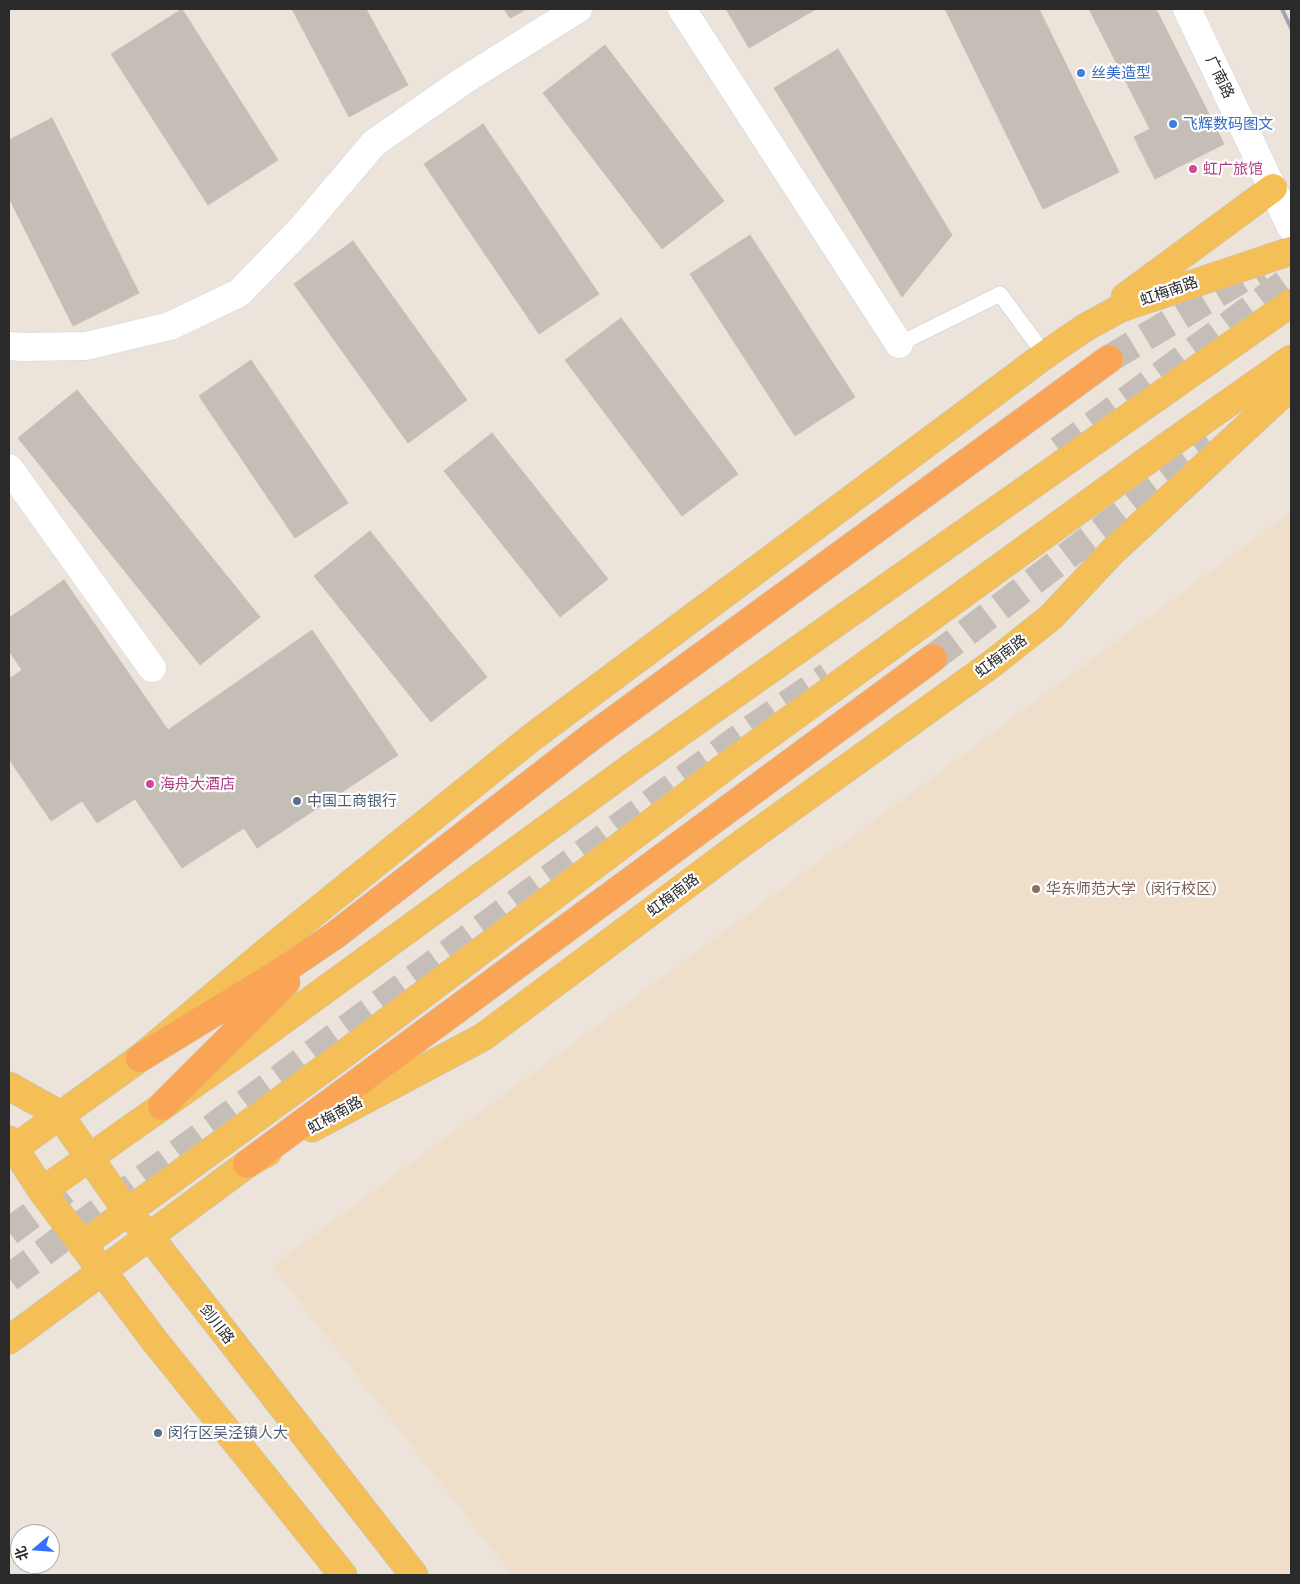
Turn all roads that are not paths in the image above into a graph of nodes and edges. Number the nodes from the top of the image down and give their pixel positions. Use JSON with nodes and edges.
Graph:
{"nodes":[{"id":1,"x":578,"y":9,"type":"edge"},
{"id":2,"x":682,"y":9,"type":"edge"},
{"id":3,"x":1187,"y":9,"type":"edge"},
{"id":4,"x":1273,"y":188,"type":"junction"},
{"id":5,"x":1291,"y":226,"type":"edge"},
{"id":6,"x":1291,"y":251,"type":"edge"},
{"id":7,"x":1291,"y":303,"type":"edge"},
{"id":8,"x":1086,"y":326,"type":"junction"},
{"id":9,"x":899,"y":344,"type":"joint"},
{"id":10,"x":9,"y":346,"type":"edge"},
{"id":11,"x":1046,"y":355,"type":"junction"},
{"id":12,"x":1109,"y":359,"type":"tunnel mouth"},
{"id":13,"x":1291,"y":359,"type":"edge"},
{"id":14,"x":1291,"y":386,"type":"edge"},
{"id":15,"x":9,"y":468,"type":"edge"},
{"id":16,"x":933,"y":658,"type":"tunnel mouth"},
{"id":17,"x":152,"y":668,"type":"dead end"},
{"id":18,"x":334,"y":936,"type":"junction"},
{"id":19,"x":140,"y":1058,"type":"junction"},
{"id":20,"x":9,"y":1086,"type":"edge"},
{"id":21,"x":162,"y":1106,"type":"junction"},
{"id":22,"x":58,"y":1114,"type":"junction"},
{"id":23,"x":10,"y":1147,"type":"edge"},
{"id":24,"x":90,"y":1157,"type":"junction"},
{"id":25,"x":247,"y":1164,"type":"junction"},
{"id":26,"x":42,"y":1191,"type":"junction"},
{"id":27,"x":128,"y":1213,"type":"junction"},
{"id":28,"x":150,"y":1237,"type":"junction"},
{"id":29,"x":82,"y":1245,"type":"junction"},
{"id":30,"x":102,"y":1272,"type":"junction"},
{"id":31,"x":9,"y":1340,"type":"edge"},
{"id":32,"x":343,"y":1575,"type":"edge"},
{"id":33,"x":414,"y":1575,"type":"edge"}],
"edges":[{"from":1,"to":10,"type":"street"},
{"from":2,"to":9,"type":"street"},
{"from":3,"to":4,"type":"street","name":"广南路"},
{"from":4,"to":5,"type":"street","name":"广南路"},
{"from":4,"to":8,"type":"main road"},
{"from":6,"to":8,"type":"main road","name":"虹梅南路"},
{"from":7,"to":21,"type":"main road"},
{"from":8,"to":11,"type":"main road","name":"虹梅南路"},
{"from":9,"to":11,"type":"lane"},
{"from":11,"to":19,"type":"main road","name":"虹梅南路"},
{"from":12,"to":18,"type":"highway"},
{"from":13,"to":27,"type":"main road"},
{"from":14,"to":25,"type":"main road","name":"虹梅南路"},
{"from":15,"to":17,"type":"street"},
{"from":16,"to":25,"type":"highway"},
{"from":18,"to":19,"type":"highway"},
{"from":18,"to":21,"type":"highway"},
{"from":19,"to":22,"type":"main road","name":"虹梅南路"},
{"from":20,"to":22,"type":"main road","name":"剑川路"},
{"from":21,"to":24,"type":"main road"},
{"from":22,"to":23,"type":"main road","name":"虹梅南路"},
{"from":22,"to":24,"type":"main road","name":"剑川路"},
{"from":23,"to":26,"type":"main road"},
{"from":24,"to":26,"type":"main road"},
{"from":24,"to":27,"type":"main road","name":"剑川路"},
{"from":25,"to":28,"type":"main road","name":"虹梅南路"},
{"from":26,"to":29,"type":"main road"},
{"from":27,"to":28,"type":"main road","name":"剑川路"},
{"from":27,"to":29,"type":"main road"},
{"from":28,"to":30,"type":"main road","name":"虹梅南路"},
{"from":28,"to":33,"type":"main road","name":"剑川路"},
{"from":29,"to":30,"type":"main road"},
{"from":30,"to":31,"type":"main road","name":"虹梅南路"},
{"from":30,"to":32,"type":"main road"}]}
